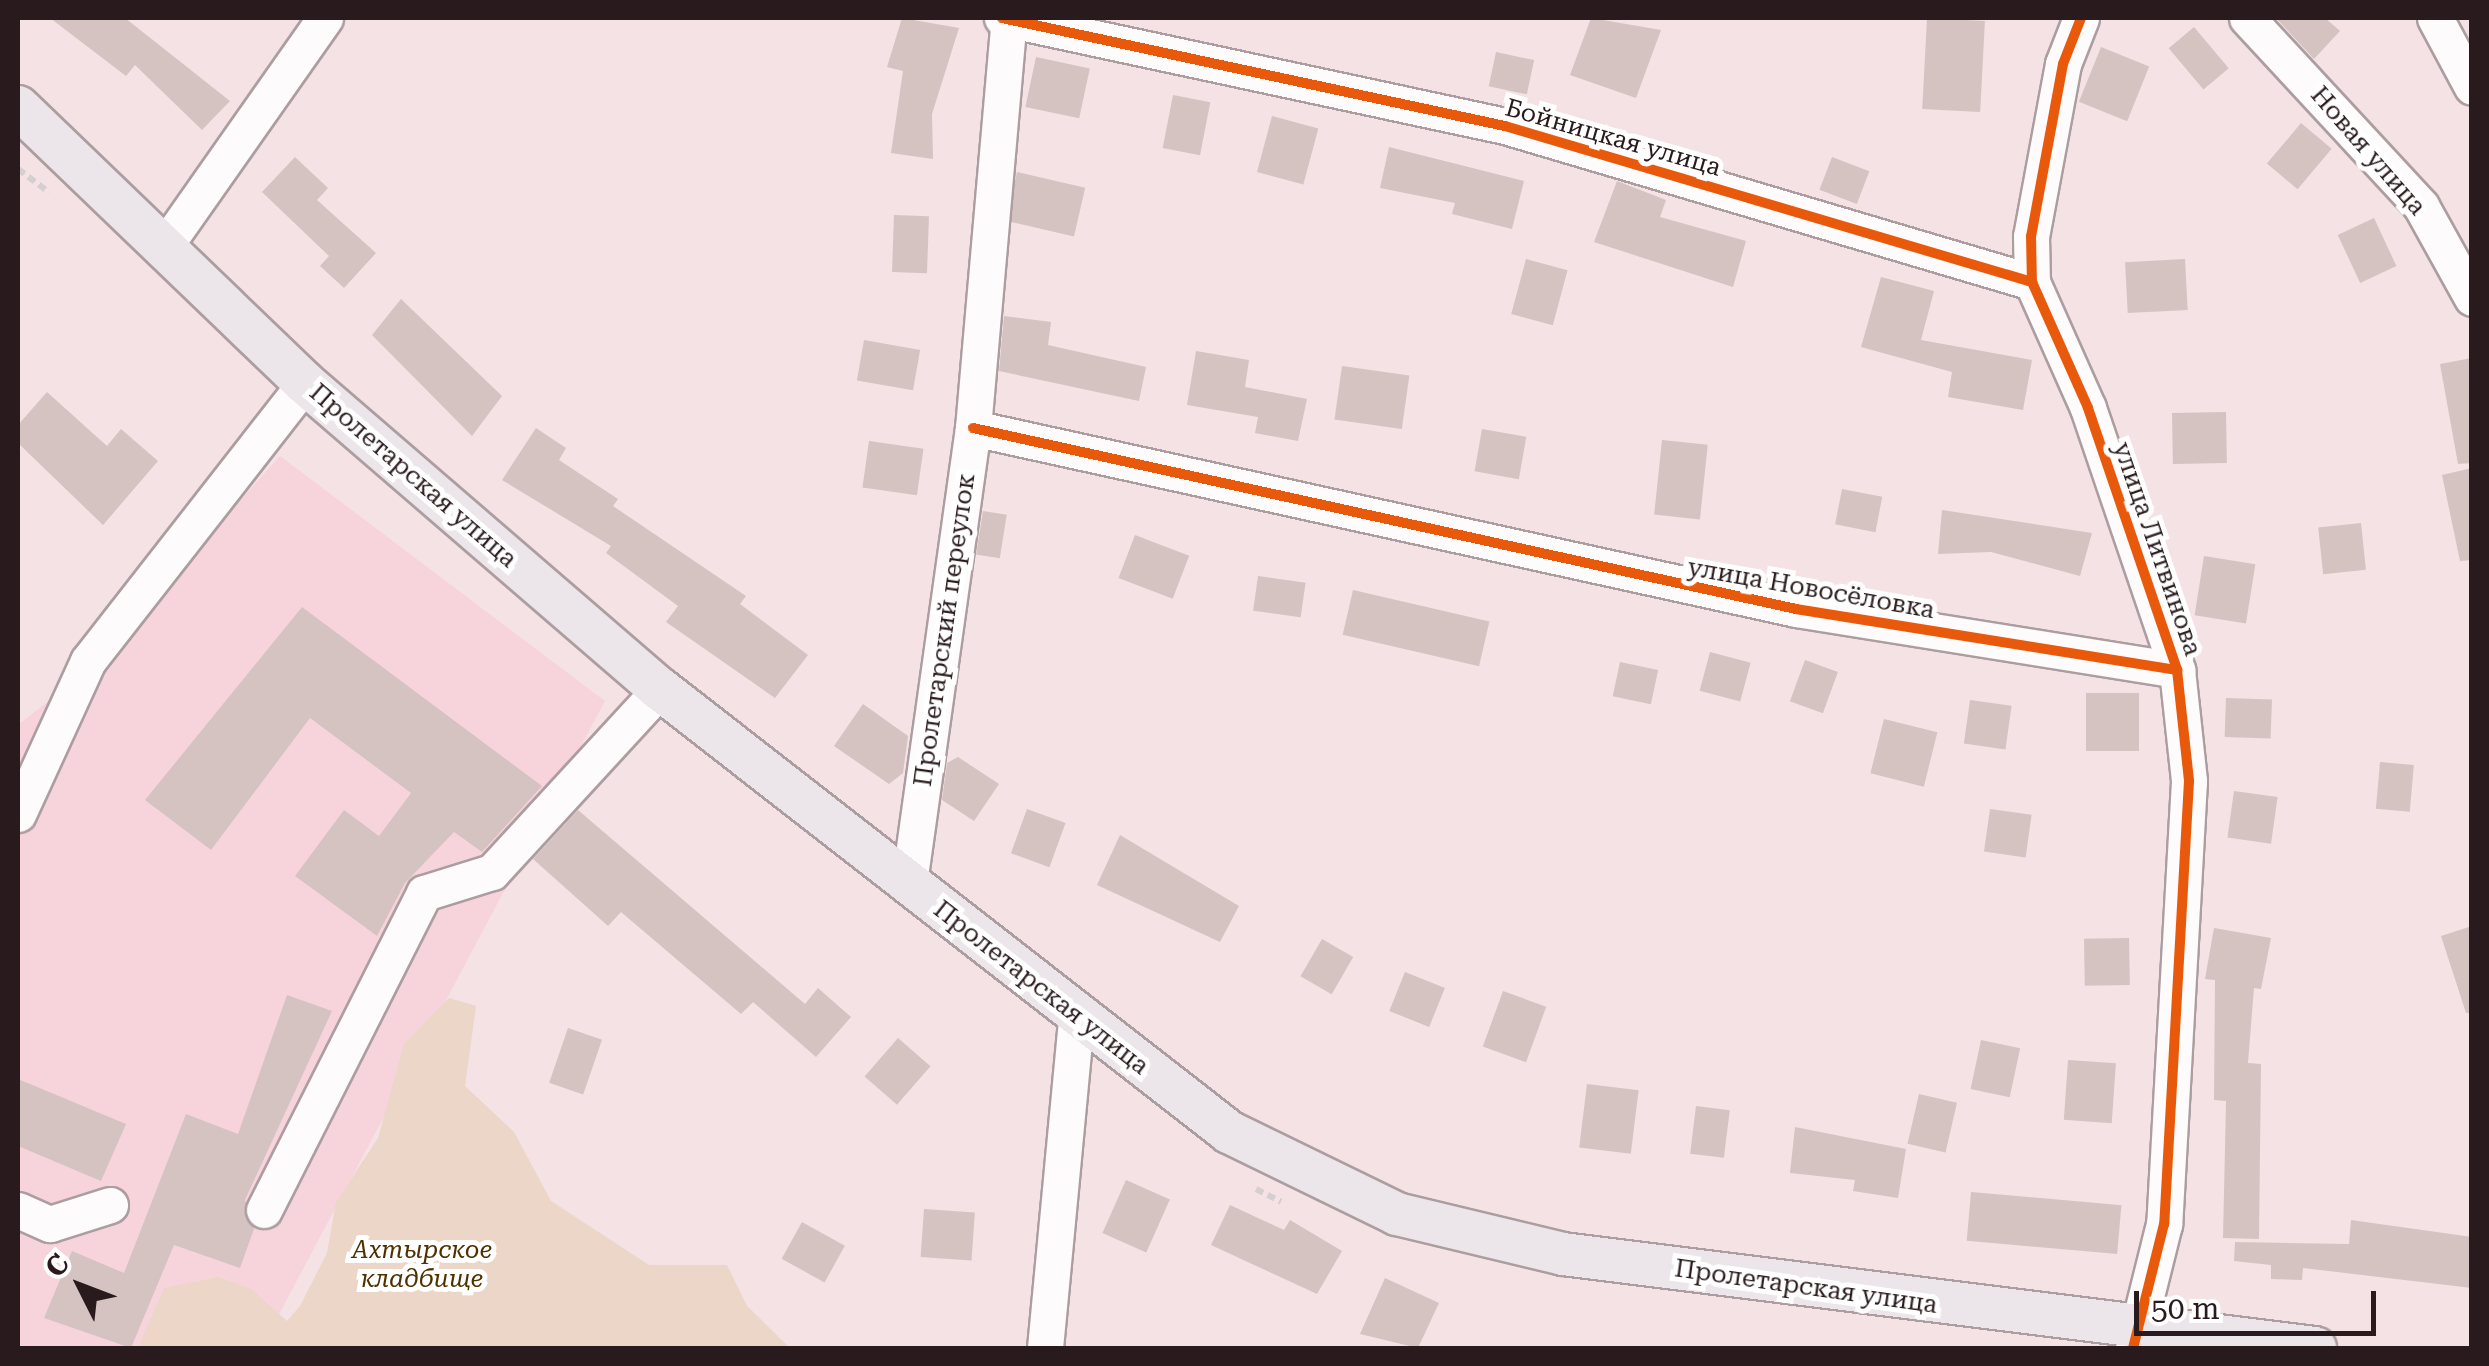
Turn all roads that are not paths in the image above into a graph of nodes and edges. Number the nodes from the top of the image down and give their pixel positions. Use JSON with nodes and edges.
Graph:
{"nodes":[{"id":1,"x":326,"y":18,"type":"edge"},
{"id":2,"x":1006,"y":18,"type":"edge"},
{"id":3,"x":2081,"y":18,"type":"edge"},
{"id":4,"x":2247,"y":18,"type":"edge"},
{"id":5,"x":2435,"y":18,"type":"edge"},
{"id":6,"x":2472,"y":87,"type":"edge"},
{"id":7,"x":18,"y":107,"type":"edge"},
{"id":8,"x":164,"y":248,"type":"junction"},
{"id":9,"x":2032,"y":282,"type":"junction"},
{"id":10,"x":2472,"y":298,"type":"edge"},
{"id":11,"x":305,"y":383,"type":"junction"},
{"id":12,"x":972,"y":428,"type":"junction"},
{"id":13,"x":2177,"y":670,"type":"junction"},
{"id":14,"x":660,"y":689,"type":"junction"},
{"id":15,"x":18,"y":814,"type":"edge"},
{"id":16,"x":910,"y":882,"type":"junction"},
{"id":17,"x":1076,"y":1021,"type":"junction"},
{"id":18,"x":110,"y":1205,"type":"dead end"},
{"id":19,"x":18,"y":1210,"type":"edge"},
{"id":20,"x":264,"y":1210,"type":"dead end"},
{"id":21,"x":2135,"y":1340,"type":"edge"},
{"id":22,"x":1044,"y":1348,"type":"edge"},
{"id":23,"x":2315,"y":1348,"type":"edge"}],
"edges":[{"from":1,"to":8,"type":"street"},
{"from":2,"to":9,"type":"street","name":"Бойницкая улица"},
{"from":2,"to":12,"type":"street","name":"Пролетарский переулок"},
{"from":3,"to":9,"type":"street","name":"улица Литвинова"},
{"from":4,"to":10,"type":"street","name":"Новая улица"},
{"from":5,"to":6,"type":"street"},
{"from":7,"to":8,"type":"main road","name":"Пролетарская улица"},
{"from":8,"to":11,"type":"main road","name":"Пролетарская улица"},
{"from":9,"to":13,"type":"street","name":"улица Литвинова"},
{"from":11,"to":14,"type":"main road","name":"Пролетарская улица"},
{"from":11,"to":15,"type":"street"},
{"from":12,"to":13,"type":"street","name":"улица Новосёловка"},
{"from":12,"to":16,"type":"street","name":"Пролетарский переулок"},
{"from":13,"to":21,"type":"street","name":"улица Литвинова"},
{"from":14,"to":16,"type":"main road","name":"Пролетарская улица"},
{"from":14,"to":20,"type":"street"},
{"from":16,"to":17,"type":"main road","name":"Пролетарская улица"},
{"from":17,"to":21,"type":"main road","name":"Пролетарская улица"},
{"from":17,"to":22,"type":"street"},
{"from":18,"to":19,"type":"street"},
{"from":21,"to":23,"type":"main road","name":"Пролетарская улица"}]}
